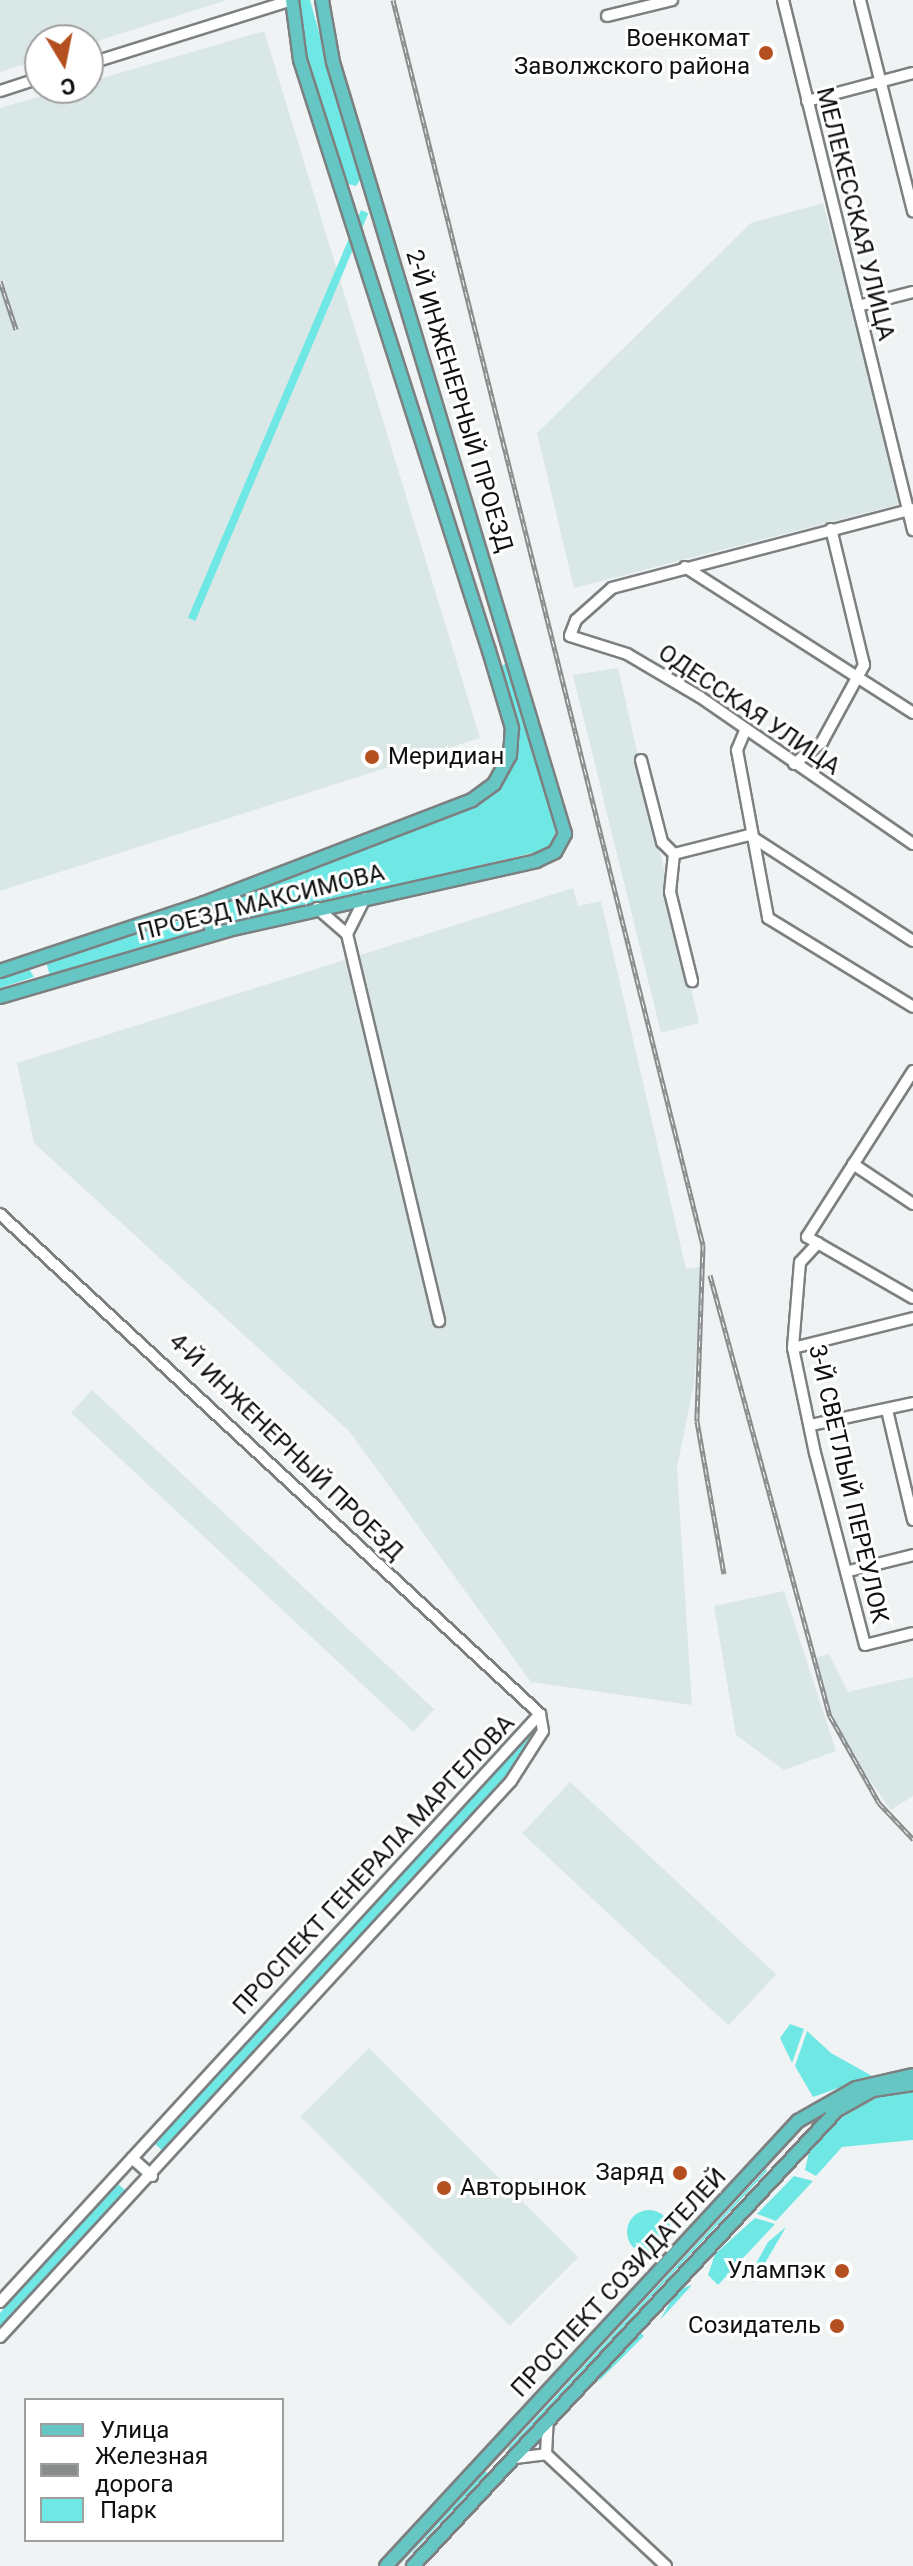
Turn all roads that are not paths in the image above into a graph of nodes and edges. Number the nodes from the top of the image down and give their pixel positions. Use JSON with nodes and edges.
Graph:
{"nodes":[{"id":1,"x":292,"y":0,"type":"edge"},
{"id":2,"x":322,"y":0,"type":"edge"},
{"id":3,"x":672,"y":0,"type":"edge"},
{"id":4,"x":783,"y":0,"type":"edge"},
{"id":5,"x":860,"y":0,"type":"edge"},
{"id":6,"x":607,"y":16,"type":"dead end"},
{"id":7,"x":104,"y":59,"type":"edge"},
{"id":8,"x":913,"y":73,"type":"edge"},
{"id":9,"x":880,"y":81,"type":"junction"},
{"id":10,"x":24,"y":83,"type":"edge"},
{"id":11,"x":0,"y":91,"type":"edge"},
{"id":12,"x":807,"y":101,"type":"junction"},
{"id":13,"x":372,"y":193,"type":"junction"},
{"id":14,"x":346,"y":200,"type":"junction"},
{"id":15,"x":913,"y":211,"type":"edge"},
{"id":16,"x":913,"y":292,"type":"edge"},
{"id":17,"x":858,"y":306,"type":"junction"},
{"id":18,"x":911,"y":509,"type":"edge"},
{"id":19,"x":831,"y":529,"type":"junction"},
{"id":20,"x":913,"y":530,"type":"edge"},
{"id":21,"x":685,"y":567,"type":"junction"},
{"id":22,"x":510,"y":644,"type":"junction"},
{"id":23,"x":489,"y":651,"type":"junction"},
{"id":24,"x":860,"y":679,"type":"junction"},
{"id":25,"x":913,"y":713,"type":"edge"},
{"id":26,"x":745,"y":731,"type":"junction"},
{"id":27,"x":641,"y":760,"type":"dead end"},
{"id":28,"x":794,"y":764,"type":"junction"},
{"id":29,"x":472,"y":800,"type":"joint"},
{"id":30,"x":749,"y":835,"type":"junction"},
{"id":31,"x":913,"y":844,"type":"edge"},
{"id":32,"x":674,"y":854,"type":"junction"},
{"id":33,"x":536,"y":861,"type":"joint"},
{"id":34,"x":365,"y":898,"type":"junction"},
{"id":35,"x":204,"y":903,"type":"junction"},
{"id":36,"x":317,"y":908,"type":"junction"},
{"id":37,"x":213,"y":934,"type":"junction"},
{"id":38,"x":347,"y":934,"type":"junction"},
{"id":39,"x":913,"y":941,"type":"edge"},
{"id":40,"x":37,"y":959,"type":"junction"},
{"id":41,"x":0,"y":971,"type":"edge"},
{"id":42,"x":692,"y":981,"type":"dead end"},
{"id":43,"x":45,"y":984,"type":"junction"},
{"id":44,"x":0,"y":997,"type":"edge"},
{"id":45,"x":913,"y":1007,"type":"edge"},
{"id":46,"x":913,"y":1071,"type":"edge"},
{"id":47,"x":853,"y":1164,"type":"junction"},
{"id":48,"x":913,"y":1204,"type":"edge"},
{"id":49,"x":0,"y":1214,"type":"edge"},
{"id":50,"x":818,"y":1243,"type":"junction"},
{"id":51,"x":913,"y":1298,"type":"edge"},
{"id":52,"x":913,"y":1318,"type":"edge"},
{"id":53,"x":439,"y":1321,"type":"dead end"},
{"id":54,"x":793,"y":1348,"type":"junction"},
{"id":55,"x":913,"y":1403,"type":"edge"},
{"id":56,"x":887,"y":1410,"type":"junction"},
{"id":57,"x":811,"y":1425,"type":"junction"},
{"id":58,"x":913,"y":1520,"type":"edge"},
{"id":59,"x":913,"y":1555,"type":"edge"},
{"id":60,"x":849,"y":1571,"type":"junction"},
{"id":61,"x":913,"y":1633,"type":"edge"},
{"id":62,"x":540,"y":1714,"type":"junction"},
{"id":63,"x":913,"y":2075,"type":"edge"},
{"id":64,"x":913,"y":2084,"type":"edge"},
{"id":65,"x":132,"y":2158,"type":"junction"},
{"id":66,"x":759,"y":2164,"type":"junction"},
{"id":67,"x":152,"y":2176,"type":"junction"},
{"id":68,"x":773,"y":2177,"type":"junction"},
{"id":69,"x":0,"y":2302,"type":"edge"},
{"id":70,"x":3,"y":2331,"type":"edge"},
{"id":71,"x":548,"y":2420,"type":"junction"},
{"id":72,"x":546,"y":2454,"type":"junction"},
{"id":73,"x":513,"y":2458,"type":"junction"},
{"id":74,"x":386,"y":2566,"type":"edge"},
{"id":75,"x":413,"y":2566,"type":"edge"},
{"id":76,"x":666,"y":2566,"type":"edge"}],
"edges":[{"from":1,"to":7,"type":"street"},
{"from":1,"to":14,"type":"main road","name":"2-Й ИНЖЕНЕРНЫЙ ПРОЕЗД"},
{"from":2,"to":13,"type":"main road","name":"2-Й ИНЖЕНЕРНЫЙ ПРОЕЗД"},
{"from":3,"to":6,"type":"street"},
{"from":4,"to":12,"type":"street","name":"МЕЛЕКЕССКАЯ УЛИЦА"},
{"from":5,"to":9,"type":"street"},
{"from":8,"to":9,"type":"street"},
{"from":9,"to":12,"type":"street"},
{"from":9,"to":15,"type":"street"},
{"from":10,"to":11,"type":"street"},
{"from":12,"to":17,"type":"street","name":"МЕЛЕКЕССКАЯ УЛИЦА"},
{"from":13,"to":14,"type":"main road"},
{"from":13,"to":22,"type":"main road","name":"2-Й ИНЖЕНЕРНЫЙ ПРОЕЗД"},
{"from":14,"to":23,"type":"main road","name":"2-Й ИНЖЕНЕРНЫЙ ПРОЕЗД"},
{"from":16,"to":17,"type":"street"},
{"from":17,"to":18,"type":"street","name":"МЕЛЕКЕССКАЯ УЛИЦА"},
{"from":18,"to":19,"type":"street"},
{"from":18,"to":20,"type":"street","name":"МЕЛЕКЕССКАЯ УЛИЦА"},
{"from":19,"to":21,"type":"street"},
{"from":19,"to":24,"type":"street"},
{"from":21,"to":24,"type":"street"},
{"from":21,"to":26,"type":"street","name":"ОДЕССКАЯ УЛИЦА"},
{"from":22,"to":23,"type":"main road"},
{"from":22,"to":33,"type":"main road","name":"2-Й ИНЖЕНЕРНЫЙ ПРОЕЗД"},
{"from":23,"to":29,"type":"main road","name":"2-Й ИНЖЕНЕРНЫЙ ПРОЕЗД"},
{"from":24,"to":25,"type":"street"},
{"from":24,"to":28,"type":"street"},
{"from":26,"to":28,"type":"street","name":"ОДЕССКАЯ УЛИЦА"},
{"from":26,"to":30,"type":"street"},
{"from":27,"to":32,"type":"street"},
{"from":28,"to":31,"type":"street","name":"ОДЕССКАЯ УЛИЦА"},
{"from":29,"to":35,"type":"main road","name":"ПРОЕЗД МАКСИМОВА"},
{"from":30,"to":32,"type":"street"},
{"from":30,"to":39,"type":"street"},
{"from":30,"to":45,"type":"street"},
{"from":32,"to":42,"type":"street"},
{"from":33,"to":34,"type":"main road","name":"ПРОЕЗД МАКСИМОВА"},
{"from":34,"to":36,"type":"main road","name":"ПРОЕЗД МАКСИМОВА"},
{"from":34,"to":38,"type":"street"},
{"from":35,"to":37,"type":"main road"},
{"from":35,"to":40,"type":"main road","name":"ПРОЕЗД МАКСИМОВА"},
{"from":36,"to":37,"type":"main road","name":"ПРОЕЗД МАКСИМОВА"},
{"from":36,"to":38,"type":"street"},
{"from":37,"to":43,"type":"main road","name":"ПРОЕЗД МАКСИМОВА"},
{"from":38,"to":53,"type":"street"},
{"from":40,"to":41,"type":"main road","name":"ПРОЕЗД МАКСИМОВА"},
{"from":40,"to":43,"type":"main road"},
{"from":43,"to":44,"type":"main road","name":"ПРОЕЗД МАКСИМОВА"},
{"from":46,"to":47,"type":"street"},
{"from":47,"to":48,"type":"street"},
{"from":47,"to":50,"type":"street"},
{"from":49,"to":62,"type":"street","name":"4-Й ИНЖЕНЕРНЫЙ ПРОЕЗД"},
{"from":50,"to":51,"type":"street"},
{"from":50,"to":54,"type":"street","name":"3-Й СВЕТЛЫЙ ПЕРЕУЛОК"},
{"from":52,"to":54,"type":"street"},
{"from":54,"to":57,"type":"street","name":"3-Й СВЕТЛЫЙ ПЕРЕУЛОК"},
{"from":55,"to":56,"type":"street"},
{"from":56,"to":57,"type":"street"},
{"from":56,"to":58,"type":"street"},
{"from":57,"to":60,"type":"street","name":"3-Й СВЕТЛЫЙ ПЕРЕУЛОК"},
{"from":59,"to":60,"type":"street"},
{"from":60,"to":61,"type":"street","name":"3-Й СВЕТЛЫЙ ПЕРЕУЛОК"},
{"from":62,"to":65,"type":"street","name":"ПРОСПЕКТ ГЕНЕРАЛА МАРГЕЛОВА"},
{"from":62,"to":67,"type":"street","name":"ПРОСПЕКТ ГЕНЕРАЛА МАРГЕЛОВА"},
{"from":63,"to":66,"type":"main road","name":"ПРОСПЕКТ СОЗИДАТЕЛЕЙ"},
{"from":64,"to":68,"type":"main road","name":"ПРОСПЕКТ СОЗИДАТЕЛЕЙ"},
{"from":65,"to":67,"type":"street"},
{"from":65,"to":69,"type":"street","name":"ПРОСПЕКТ ГЕНЕРАЛА МАРГЕЛОВА"},
{"from":66,"to":68,"type":"main road"},
{"from":66,"to":74,"type":"main road","name":"ПРОСПЕКТ СОЗИДАТЕЛЕЙ"},
{"from":67,"to":70,"type":"street","name":"ПРОСПЕКТ ГЕНЕРАЛА МАРГЕЛОВА"},
{"from":68,"to":71,"type":"main road","name":"ПРОСПЕКТ СОЗИДАТЕЛЕЙ"},
{"from":71,"to":72,"type":"street"},
{"from":71,"to":73,"type":"main road","name":"ПРОСПЕКТ СОЗИДАТЕЛЕЙ"},
{"from":72,"to":73,"type":"street"},
{"from":72,"to":76,"type":"street"},
{"from":73,"to":75,"type":"main road","name":"ПРОСПЕКТ СОЗИДАТЕЛЕЙ"}]}
